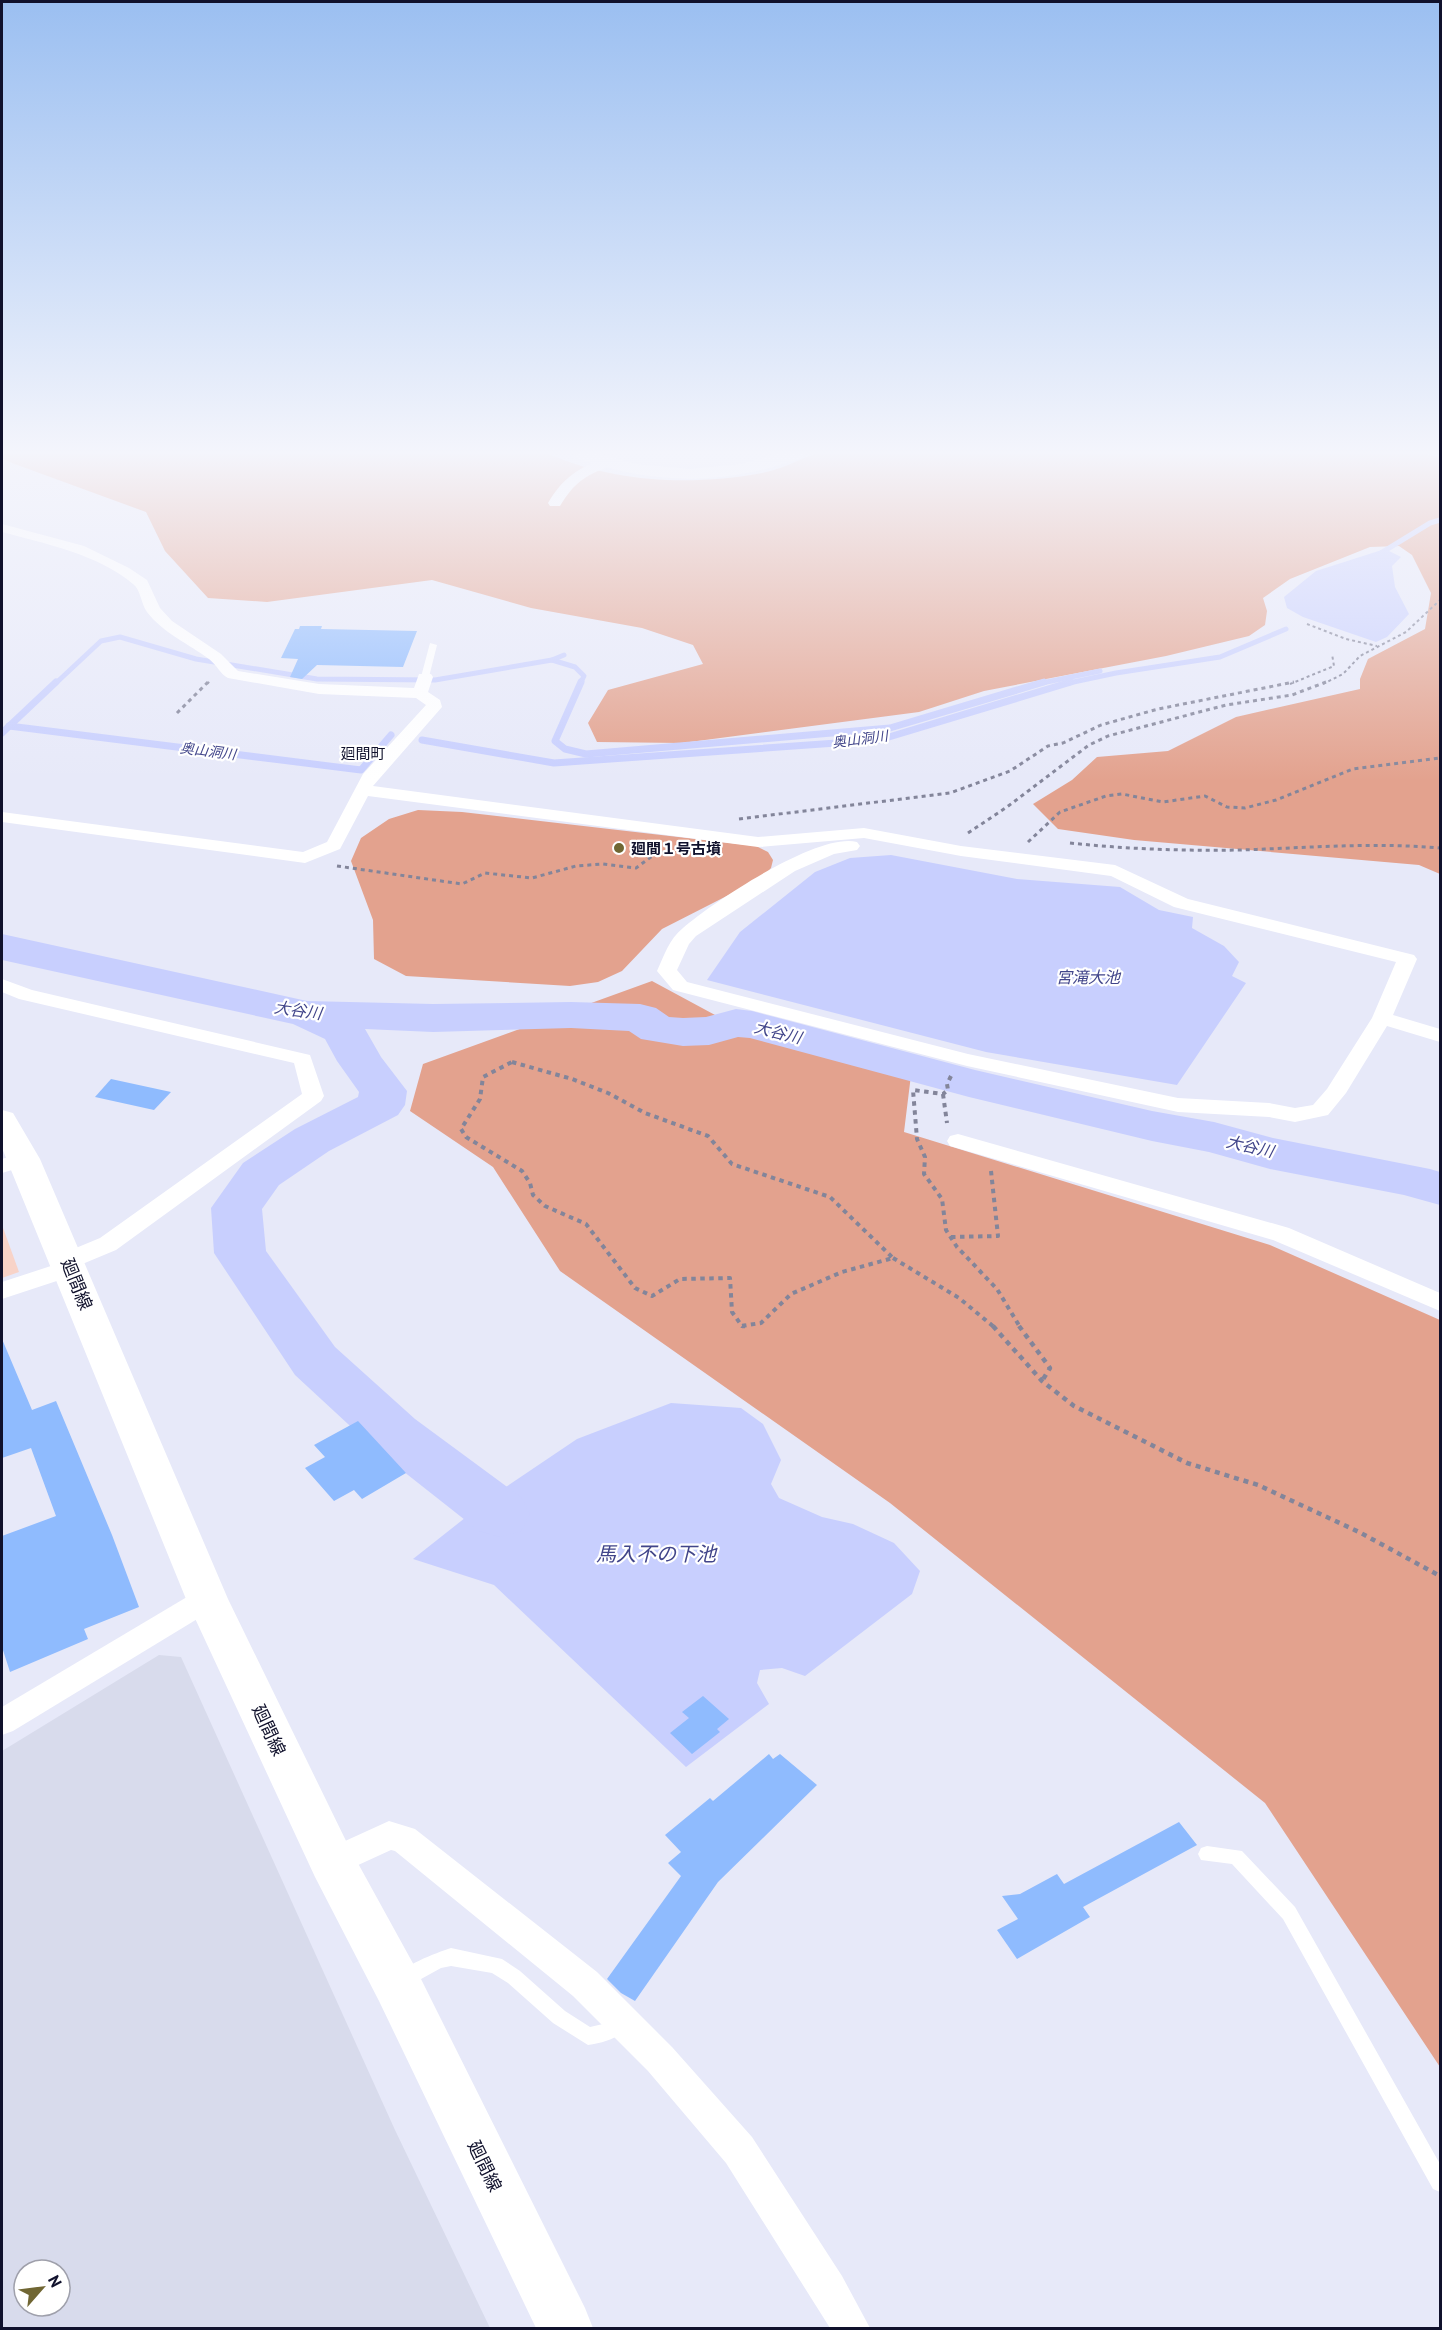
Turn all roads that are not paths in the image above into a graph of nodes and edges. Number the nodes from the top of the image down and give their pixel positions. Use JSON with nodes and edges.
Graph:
{"nodes":[{"id":1,"x":107,"y":563,"type":"edge"},
{"id":2,"x":434,"y":645,"type":"dead end"},
{"id":3,"x":423,"y":685,"type":"junction"},
{"id":4,"x":363,"y":790,"type":"junction"},
{"id":5,"x":2,"y":817,"type":"edge"},
{"id":6,"x":941,"y":846,"type":"junction"},
{"id":7,"x":2,"y":985,"type":"edge"},
{"id":8,"x":1383,"y":1018,"type":"junction"},
{"id":9,"x":1440,"y":1036,"type":"edge"},
{"id":10,"x":2,"y":1120,"type":"edge"},
{"id":11,"x":958,"y":1141,"type":"dead end"},
{"id":12,"x":13,"y":1163,"type":"edge"},
{"id":13,"x":68,"y":1264,"type":"junction"},
{"id":14,"x":2,"y":1290,"type":"edge"},
{"id":15,"x":1440,"y":1303,"type":"edge"},
{"id":16,"x":207,"y":1599,"type":"junction"},
{"id":17,"x":2,"y":1722,"type":"edge"},
{"id":18,"x":1208,"y":1854,"type":"dead end"},
{"id":19,"x":332,"y":1862,"type":"junction"},
{"id":20,"x":397,"y":1984,"type":"junction"},
{"id":21,"x":622,"y":2019,"type":"junction"},
{"id":22,"x":1440,"y":2182,"type":"edge"},
{"id":23,"x":565,"y":2328,"type":"edge"},
{"id":24,"x":851,"y":2328,"type":"edge"}],
"edges":[{"from":1,"to":3,"type":"street"},
{"from":2,"to":3,"type":"lane"},
{"from":3,"to":4,"type":"street"},
{"from":4,"to":5,"type":"street"},
{"from":4,"to":6,"type":"street"},
{"from":6,"to":8,"type":"street"},
{"from":6,"to":8,"type":"street"},
{"from":7,"to":13,"type":"street"},
{"from":8,"to":9,"type":"street"},
{"from":10,"to":12,"type":"street","name":"廻間線"},
{"from":11,"to":15,"type":"street"},
{"from":12,"to":13,"type":"street","name":"廻間線"},
{"from":13,"to":14,"type":"street"},
{"from":13,"to":16,"type":"street","name":"廻間線"},
{"from":16,"to":17,"type":"street"},
{"from":16,"to":19,"type":"street","name":"廻間線"},
{"from":18,"to":22,"type":"lane"},
{"from":19,"to":20,"type":"street","name":"廻間線"},
{"from":19,"to":21,"type":"street"},
{"from":20,"to":21,"type":"lane"},
{"from":20,"to":23,"type":"street","name":"廻間線"},
{"from":21,"to":24,"type":"street"}]}
